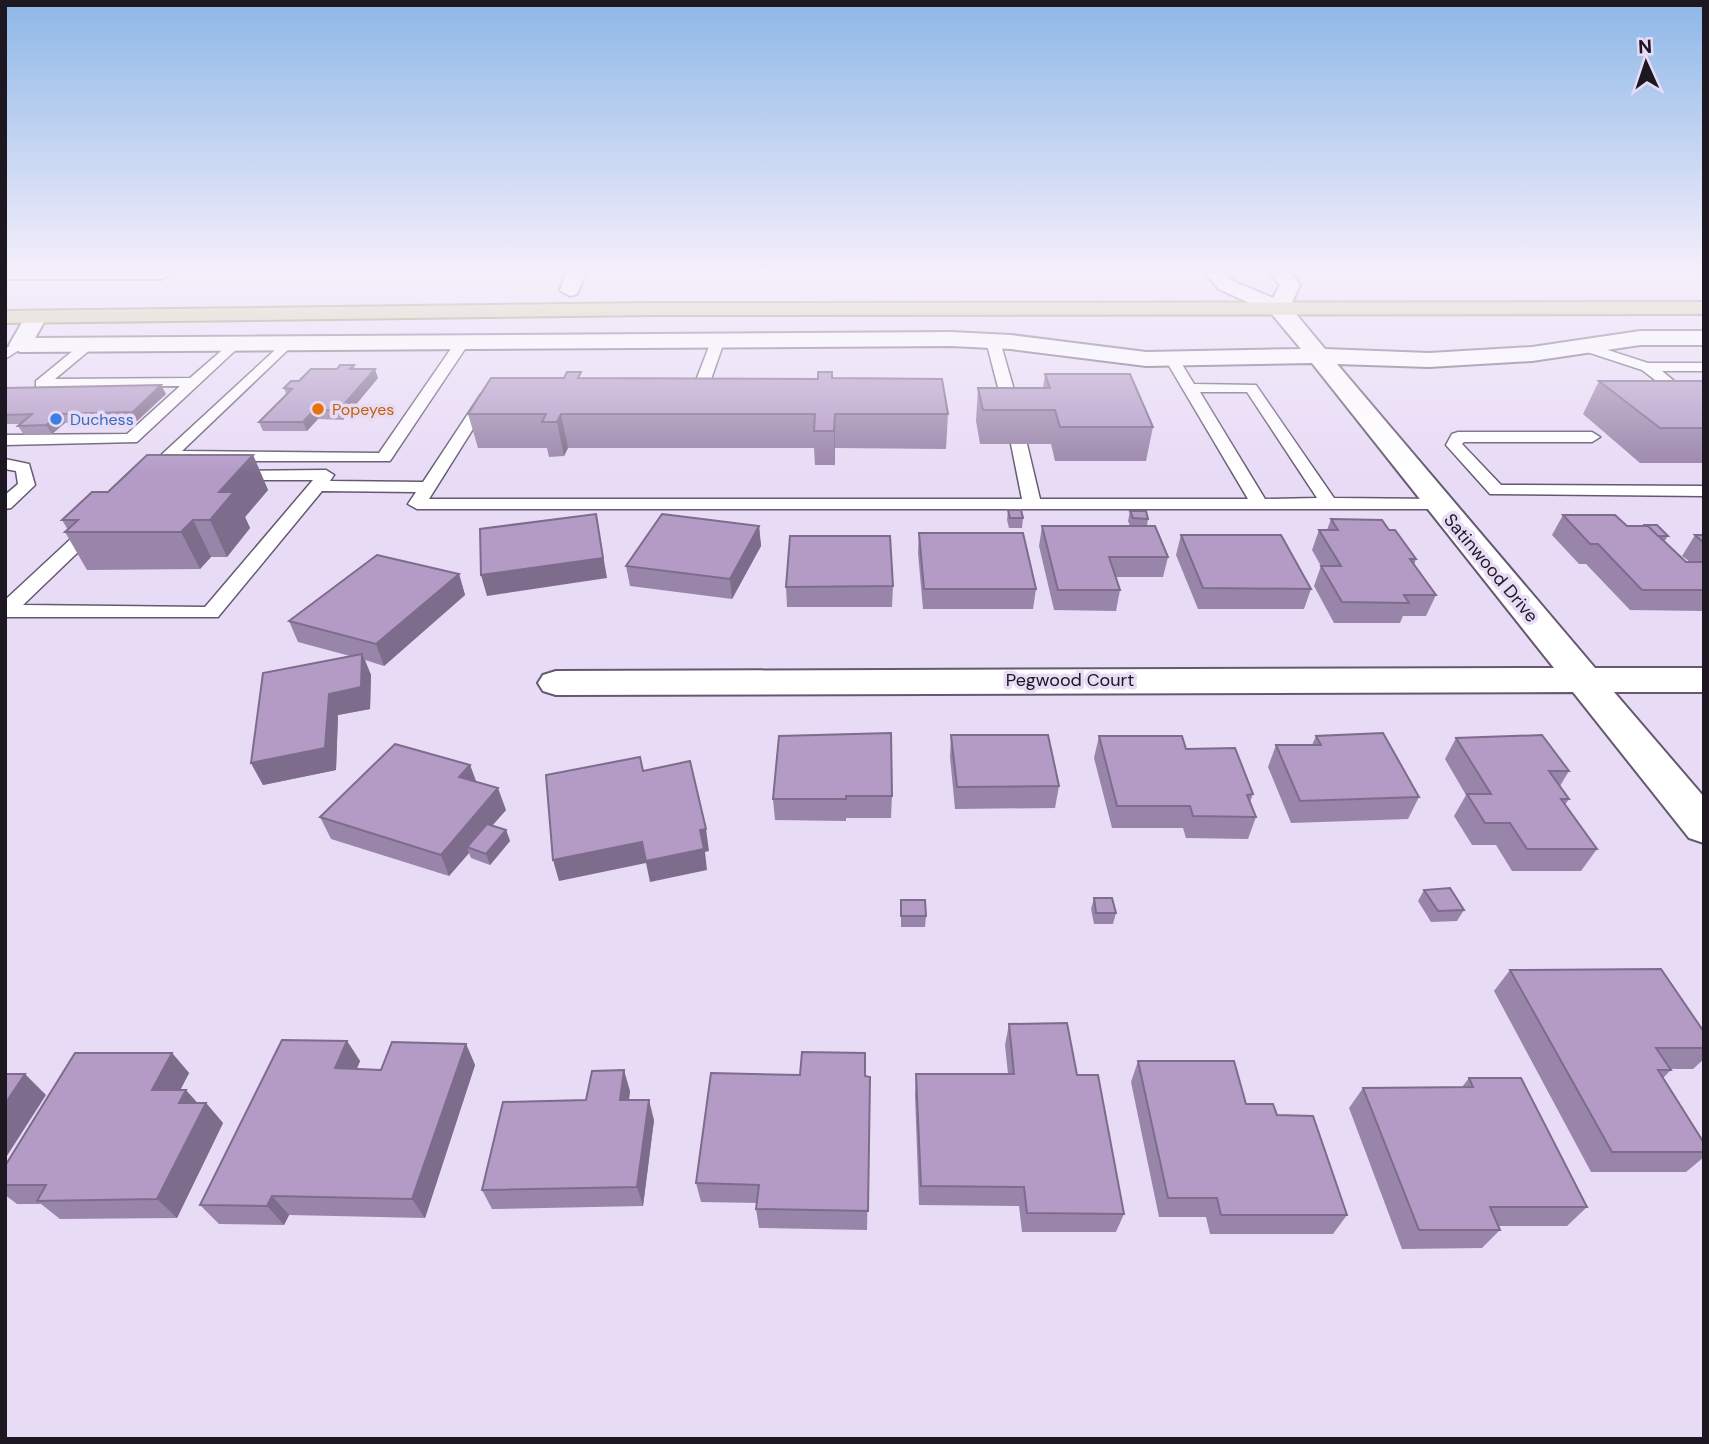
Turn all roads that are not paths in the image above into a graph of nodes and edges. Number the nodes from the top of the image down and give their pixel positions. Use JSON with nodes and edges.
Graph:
{"nodes":[{"id":1,"x":430,"y":340,"type":"edge"},
{"id":2,"x":464,"y":340,"type":"edge"},
{"id":3,"x":718,"y":340,"type":"edge"},
{"id":4,"x":909,"y":340,"type":"edge"},
{"id":5,"x":1305,"y":340,"type":"edge"},
{"id":6,"x":1621,"y":340,"type":"edge"},
{"id":7,"x":993,"y":341,"type":"junction"},
{"id":8,"x":288,"y":342,"type":"junction"},
{"id":9,"x":235,"y":343,"type":"junction"},
{"id":10,"x":90,"y":344,"type":"junction"},
{"id":11,"x":1583,"y":345,"type":"junction"},
{"id":12,"x":13,"y":350,"type":"edge"},
{"id":13,"x":1318,"y":356,"type":"junction"},
{"id":14,"x":1172,"y":359,"type":"junction"},
{"id":15,"x":1647,"y":367,"type":"junction"},
{"id":16,"x":1704,"y":368,"type":"edge"},
{"id":17,"x":194,"y":382,"type":"junction"},
{"id":18,"x":506,"y":386,"type":"edge"},
{"id":19,"x":659,"y":387,"type":"edge"},
{"id":20,"x":1189,"y":388,"type":"junction"},
{"id":21,"x":1654,"y":390,"type":"edge"},
{"id":22,"x":1014,"y":421,"type":"edge"},
{"id":23,"x":1592,"y":437,"type":"dead end"},
{"id":24,"x":5,"y":440,"type":"edge"},
{"id":25,"x":1019,"y":444,"type":"edge"},
{"id":26,"x":5,"y":464,"type":"edge"},
{"id":27,"x":163,"y":465,"type":"junction"},
{"id":28,"x":317,"y":486,"type":"junction"},
{"id":29,"x":428,"y":487,"type":"junction"},
{"id":30,"x":1704,"y":491,"type":"edge"},
{"id":31,"x":1329,"y":503,"type":"junction"},
{"id":32,"x":5,"y":504,"type":"edge"},
{"id":33,"x":1032,"y":504,"type":"junction"},
{"id":34,"x":1260,"y":504,"type":"junction"},
{"id":35,"x":1438,"y":504,"type":"junction"},
{"id":36,"x":111,"y":511,"type":"edge"},
{"id":37,"x":5,"y":611,"type":"edge"},
{"id":38,"x":1583,"y":680,"type":"junction"},
{"id":39,"x":1704,"y":680,"type":"edge"},
{"id":40,"x":556,"y":683,"type":"dead end"},
{"id":41,"x":1704,"y":827,"type":"edge"}],
"edges":[{"from":1,"to":8,"type":"street"},
{"from":2,"to":27,"type":"lane"},
{"from":3,"to":19,"type":"lane"},
{"from":4,"to":7,"type":"street"},
{"from":5,"to":13,"type":"street","name":"Satinwood Drive"},
{"from":6,"to":11,"type":"street"},
{"from":7,"to":14,"type":"street"},
{"from":7,"to":22,"type":"lane"},
{"from":8,"to":9,"type":"street"},
{"from":8,"to":27,"type":"lane"},
{"from":9,"to":10,"type":"street"},
{"from":9,"to":17,"type":"lane"},
{"from":10,"to":12,"type":"street"},
{"from":10,"to":17,"type":"lane"},
{"from":11,"to":13,"type":"street"},
{"from":11,"to":15,"type":"lane"},
{"from":13,"to":14,"type":"street"},
{"from":13,"to":35,"type":"street","name":"Satinwood Drive"},
{"from":14,"to":20,"type":"lane"},
{"from":15,"to":16,"type":"lane"},
{"from":15,"to":21,"type":"lane"},
{"from":17,"to":24,"type":"lane"},
{"from":18,"to":29,"type":"lane"},
{"from":20,"to":31,"type":"lane"},
{"from":20,"to":34,"type":"lane"},
{"from":23,"to":30,"type":"lane"},
{"from":25,"to":33,"type":"lane"},
{"from":26,"to":32,"type":"lane"},
{"from":27,"to":28,"type":"lane"},
{"from":28,"to":29,"type":"lane"},
{"from":28,"to":37,"type":"lane"},
{"from":29,"to":33,"type":"lane"},
{"from":31,"to":34,"type":"lane"},
{"from":31,"to":35,"type":"lane"},
{"from":33,"to":34,"type":"lane"},
{"from":35,"to":38,"type":"street","name":"Satinwood Drive"},
{"from":36,"to":37,"type":"lane"},
{"from":38,"to":39,"type":"street","name":"Pegwood Court"},
{"from":38,"to":40,"type":"street","name":"Pegwood Court"},
{"from":38,"to":41,"type":"street","name":"Satinwood Drive"}]}
